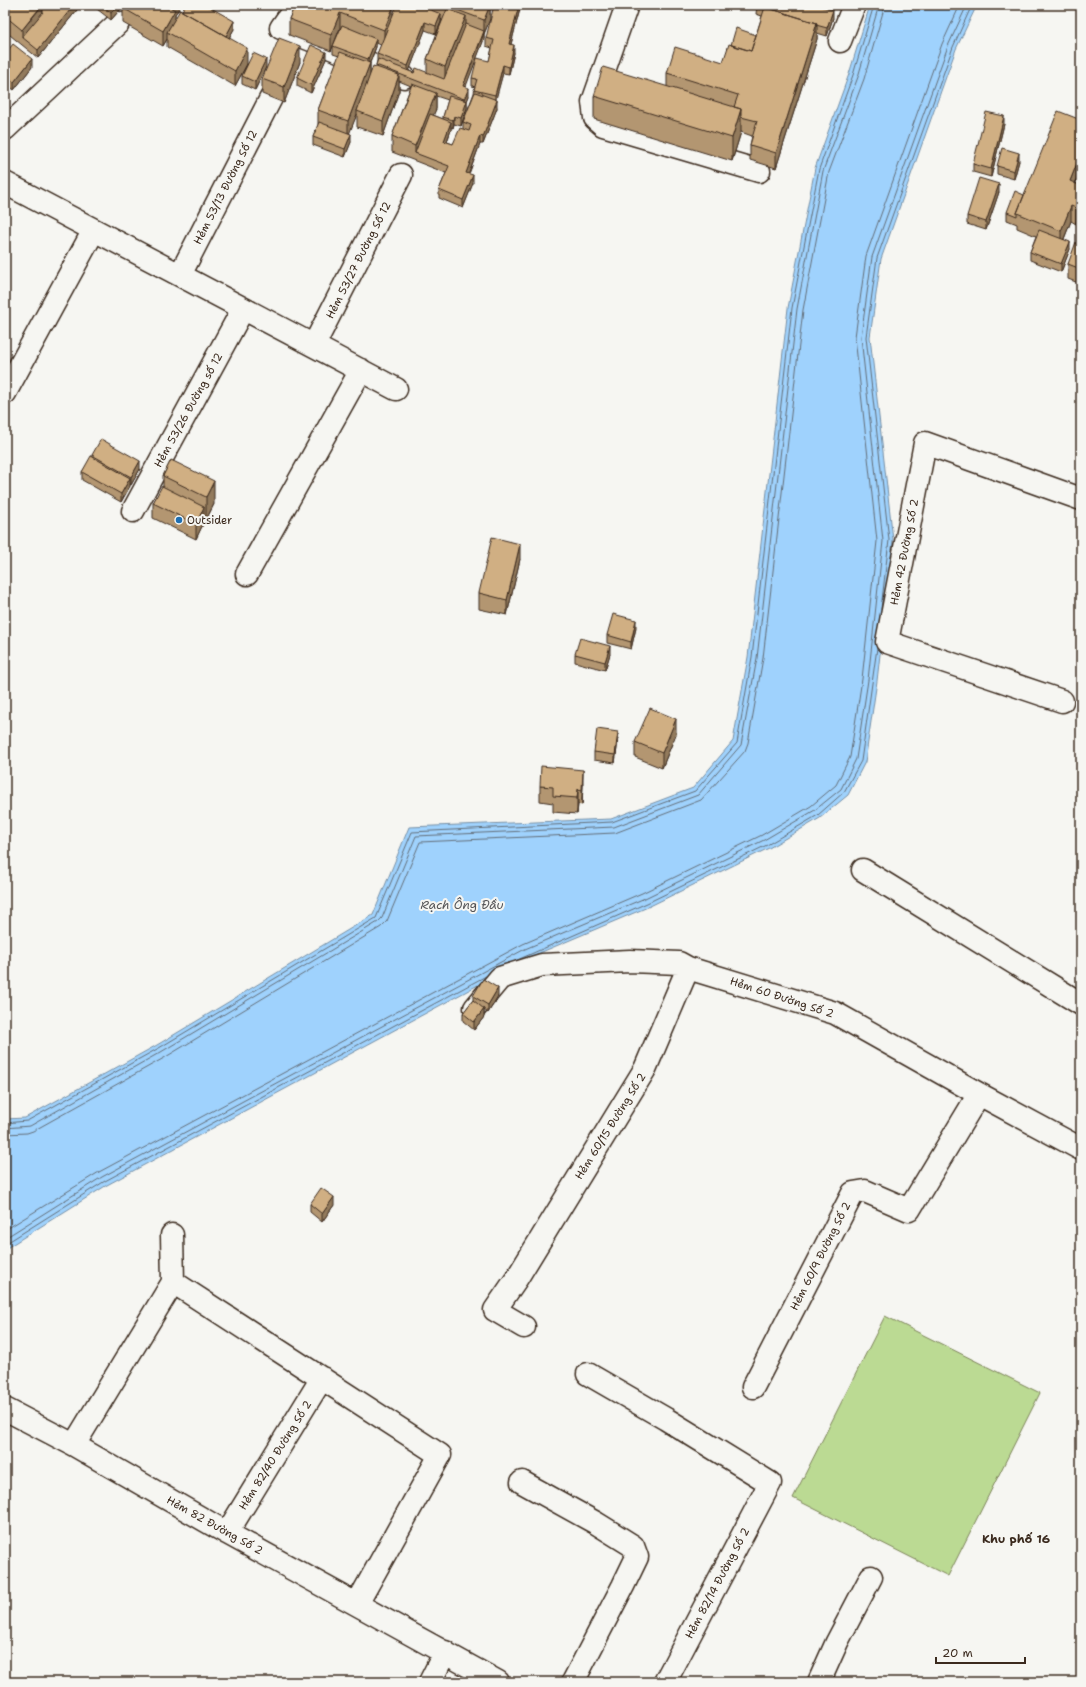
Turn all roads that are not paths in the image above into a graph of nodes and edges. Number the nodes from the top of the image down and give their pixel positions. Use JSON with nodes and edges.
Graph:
{"nodes":[{"id":1,"x":297,"y":5,"type":"edge"},
{"id":2,"x":627,"y":5,"type":"edge"},
{"id":3,"x":854,"y":5,"type":"edge"},
{"id":4,"x":118,"y":23,"type":"dead end"},
{"id":5,"x":840,"y":41,"type":"dead end"},
{"id":6,"x":422,"y":84,"type":"edge"},
{"id":7,"x":271,"y":98,"type":"edge"},
{"id":8,"x":5,"y":129,"type":"edge"},
{"id":9,"x":759,"y":171,"type":"dead end"},
{"id":10,"x":402,"y":175,"type":"dead end"},
{"id":11,"x":5,"y":183,"type":"edge"},
{"id":12,"x":94,"y":230,"type":"junction"},
{"id":13,"x":180,"y":275,"type":"junction"},
{"id":14,"x":243,"y":309,"type":"junction"},
{"id":15,"x":314,"y":345,"type":"junction"},
{"id":16,"x":361,"y":370,"type":"junction"},
{"id":17,"x":396,"y":389,"type":"dead end"},
{"id":18,"x":5,"y":393,"type":"edge"},
{"id":19,"x":1081,"y":499,"type":"edge"},
{"id":20,"x":133,"y":511,"type":"dead end"},
{"id":21,"x":246,"y":574,"type":"dead end"},
{"id":22,"x":1062,"y":701,"type":"dead end"},
{"id":23,"x":863,"y":870,"type":"dead end"},
{"id":24,"x":688,"y":968,"type":"junction"},
{"id":25,"x":1081,"y":1004,"type":"edge"},
{"id":26,"x":470,"y":1014,"type":"edge"},
{"id":27,"x":979,"y":1094,"type":"junction"},
{"id":28,"x":1081,"y":1149,"type":"edge"},
{"id":29,"x":172,"y":1235,"type":"dead end"},
{"id":30,"x":173,"y":1282,"type":"junction"},
{"id":31,"x":524,"y":1327,"type":"dead end"},
{"id":32,"x":588,"y":1374,"type":"dead end"},
{"id":33,"x":322,"y":1378,"type":"junction"},
{"id":34,"x":753,"y":1387,"type":"dead end"},
{"id":35,"x":5,"y":1409,"type":"edge"},
{"id":36,"x":74,"y":1445,"type":"junction"},
{"id":37,"x":522,"y":1482,"type":"dead end"},
{"id":38,"x":227,"y":1533,"type":"junction"},
{"id":39,"x":871,"y":1577,"type":"dead end"},
{"id":40,"x":357,"y":1604,"type":"junction"},
{"id":41,"x":445,"y":1652,"type":"junction"},
{"id":42,"x":430,"y":1682,"type":"edge"},
{"id":43,"x":498,"y":1682,"type":"edge"},
{"id":44,"x":573,"y":1682,"type":"edge"},
{"id":45,"x":665,"y":1682,"type":"edge"},
{"id":46,"x":819,"y":1682,"type":"edge"}],
"edges":[{"from":1,"to":6,"type":"street"},
{"from":2,"to":9,"type":"street"},
{"from":3,"to":5,"type":"street"},
{"from":4,"to":8,"type":"street"},
{"from":7,"to":13,"type":"street","name":"Hẻm 53/13 Đường Số 12"},
{"from":10,"to":15,"type":"street","name":"Hẻm 53/27 Đường Số 12"},
{"from":11,"to":12,"type":"street"},
{"from":12,"to":13,"type":"street"},
{"from":12,"to":18,"type":"street"},
{"from":13,"to":14,"type":"street"},
{"from":14,"to":15,"type":"street"},
{"from":14,"to":20,"type":"street","name":"Hẻm 53/26 Đường số 12"},
{"from":15,"to":16,"type":"street"},
{"from":16,"to":17,"type":"street"},
{"from":16,"to":21,"type":"street"},
{"from":19,"to":22,"type":"street","name":"Hẻm 42 Đường Số 2"},
{"from":23,"to":25,"type":"street"},
{"from":24,"to":26,"type":"street","name":"Hẻm 60 Đường Số 2"},
{"from":24,"to":27,"type":"street","name":"Hẻm 60 Đường Số 2"},
{"from":24,"to":31,"type":"street","name":"Hẻm 60/15 Đường Số 2"},
{"from":27,"to":28,"type":"street","name":"Hẻm 60 Đường Số 2"},
{"from":27,"to":34,"type":"street","name":"Hẻm 60/9 Đường Số 2"},
{"from":29,"to":30,"type":"street"},
{"from":30,"to":33,"type":"street"},
{"from":30,"to":36,"type":"street"},
{"from":32,"to":45,"type":"street","name":"Hẻm 82/14 Đường Số 2"},
{"from":33,"to":38,"type":"street","name":"Hẻm 82/40 Đường Số 2"},
{"from":33,"to":40,"type":"street"},
{"from":35,"to":36,"type":"street","name":"Hẻm 82 Đường Số 2"},
{"from":36,"to":38,"type":"street","name":"Hẻm 82 Đường Số 2"},
{"from":37,"to":44,"type":"street"},
{"from":38,"to":40,"type":"street","name":"Hẻm 82 Đường Số 2"},
{"from":39,"to":46,"type":"street"},
{"from":40,"to":41,"type":"street","name":"Hẻm 82 Đường Số 2"},
{"from":41,"to":42,"type":"street"},
{"from":41,"to":43,"type":"street","name":"Hẻm 82 Đường Số 2"}]}
